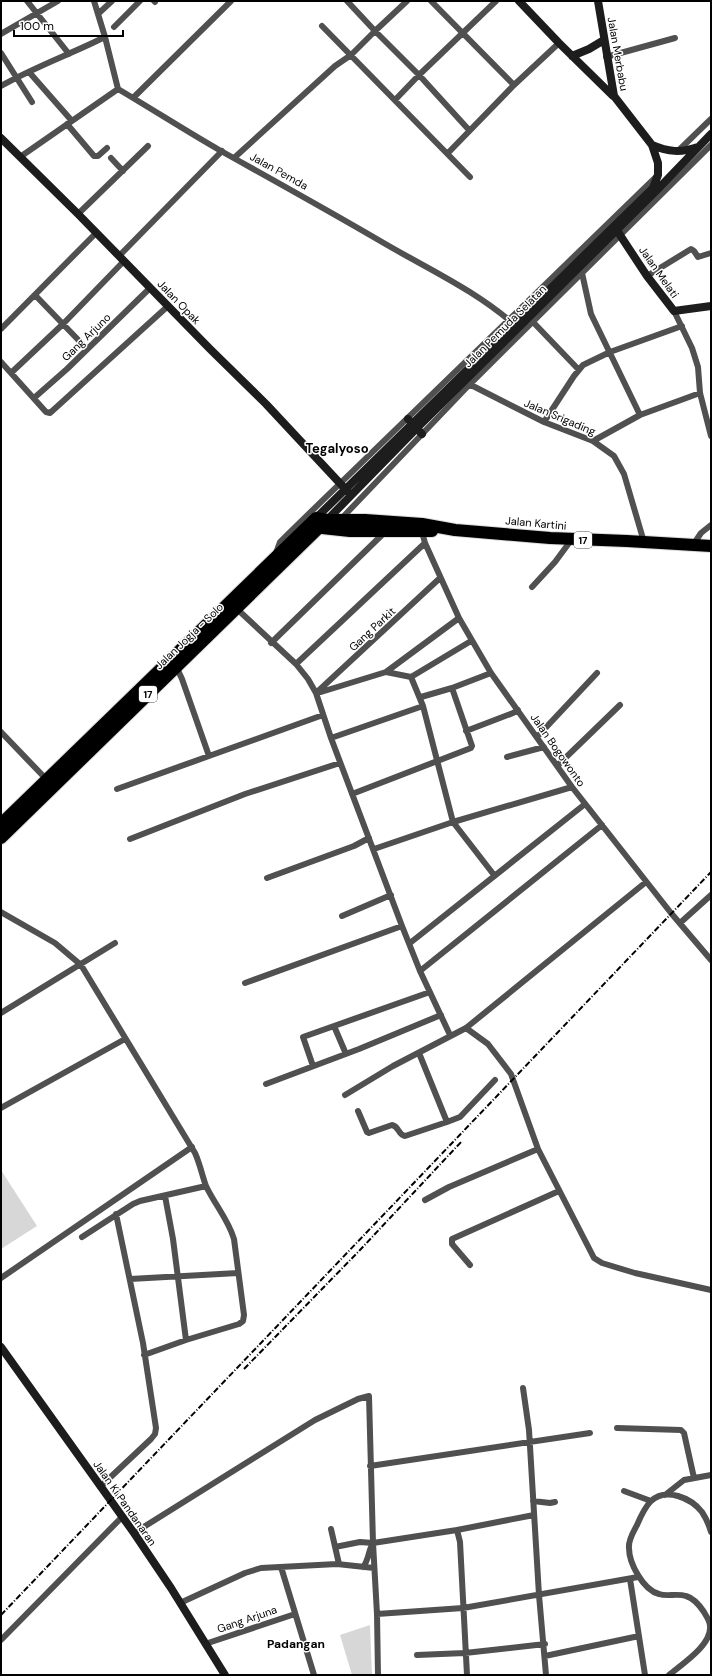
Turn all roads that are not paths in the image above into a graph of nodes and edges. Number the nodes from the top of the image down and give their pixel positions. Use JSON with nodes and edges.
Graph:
{"nodes":[{"id":1,"x":28,"y":1,"type":"edge"},
{"id":2,"x":58,"y":1,"type":"edge"},
{"id":3,"x":94,"y":1,"type":"edge"},
{"id":4,"x":112,"y":1,"type":"edge"},
{"id":5,"x":140,"y":1,"type":"edge"},
{"id":6,"x":231,"y":1,"type":"edge"},
{"id":7,"x":347,"y":1,"type":"edge"},
{"id":8,"x":407,"y":1,"type":"edge"},
{"id":9,"x":431,"y":1,"type":"edge"},
{"id":10,"x":496,"y":1,"type":"edge"},
{"id":11,"x":519,"y":1,"type":"edge"},
{"id":12,"x":598,"y":1,"type":"edge"},
{"id":13,"x":38,"y":13,"type":"junction"},
{"id":14,"x":99,"y":13,"type":"junction"},
{"id":15,"x":322,"y":26,"type":"dead end"},
{"id":16,"x":114,"y":27,"type":"dead end"},
{"id":17,"x":375,"y":31,"type":"junction"},
{"id":18,"x":1,"y":34,"type":"edge"},
{"id":19,"x":464,"y":34,"type":"junction"},
{"id":20,"x":105,"y":37,"type":"junction"},
{"id":21,"x":675,"y":38,"type":"dead end"},
{"id":22,"x":604,"y":40,"type":"junction"},
{"id":23,"x":559,"y":43,"type":"junction"},
{"id":24,"x":1,"y":53,"type":"edge"},
{"id":25,"x":69,"y":54,"type":"junction"},
{"id":26,"x":351,"y":55,"type":"junction"},
{"id":27,"x":572,"y":56,"type":"junction"},
{"id":28,"x":606,"y":57,"type":"junction"},
{"id":29,"x":29,"y":72,"type":"junction"},
{"id":30,"x":419,"y":75,"type":"junction"},
{"id":31,"x":16,"y":78,"type":"junction"},
{"id":32,"x":514,"y":85,"type":"junction"},
{"id":33,"x":1,"y":86,"type":"edge"},
{"id":34,"x":118,"y":89,"type":"junction"},
{"id":35,"x":614,"y":96,"type":"junction"},
{"id":36,"x":133,"y":98,"type":"junction"},
{"id":37,"x":396,"y":100,"type":"junction"},
{"id":38,"x":32,"y":102,"type":"dead end"},
{"id":39,"x":711,"y":119,"type":"edge"},
{"id":40,"x":69,"y":122,"type":"junction"},
{"id":41,"x":469,"y":130,"type":"junction"},
{"id":42,"x":711,"y":134,"type":"edge"},
{"id":43,"x":1,"y":138,"type":"edge"},
{"id":44,"x":652,"y":145,"type":"junction"},
{"id":45,"x":711,"y":145,"type":"edge"},
{"id":46,"x":148,"y":146,"type":"dead end"},
{"id":47,"x":699,"y":146,"type":"junction"},
{"id":48,"x":107,"y":148,"type":"dead end"},
{"id":49,"x":222,"y":151,"type":"junction"},
{"id":50,"x":678,"y":151,"type":"junction"},
{"id":51,"x":448,"y":153,"type":"junction"},
{"id":52,"x":20,"y":157,"type":"junction"},
{"id":53,"x":111,"y":158,"type":"dead end"},
{"id":54,"x":234,"y":158,"type":"junction"},
{"id":55,"x":123,"y":171,"type":"junction"},
{"id":56,"x":658,"y":175,"type":"junction"},
{"id":57,"x":470,"y":177,"type":"dead end"},
{"id":58,"x":78,"y":214,"type":"junction"},
{"id":59,"x":617,"y":230,"type":"junction"},
{"id":60,"x":96,"y":233,"type":"junction"},
{"id":61,"x":711,"y":253,"type":"edge"},
{"id":62,"x":121,"y":259,"type":"junction"},
{"id":63,"x":582,"y":273,"type":"junction"},
{"id":64,"x":647,"y":276,"type":"junction"},
{"id":65,"x":150,"y":288,"type":"junction"},
{"id":66,"x":34,"y":295,"type":"junction"},
{"id":67,"x":168,"y":306,"type":"junction"},
{"id":68,"x":711,"y":306,"type":"edge"},
{"id":69,"x":530,"y":308,"type":"junction"},
{"id":70,"x":674,"y":311,"type":"junction"},
{"id":71,"x":533,"y":322,"type":"junction"},
{"id":72,"x":63,"y":324,"type":"junction"},
{"id":73,"x":513,"y":324,"type":"junction"},
{"id":74,"x":682,"y":326,"type":"junction"},
{"id":75,"x":1,"y":329,"type":"edge"},
{"id":76,"x":87,"y":349,"type":"junction"},
{"id":77,"x":610,"y":352,"type":"junction"},
{"id":78,"x":1,"y":362,"type":"edge"},
{"id":79,"x":579,"y":370,"type":"junction"},
{"id":80,"x":12,"y":372,"type":"junction"},
{"id":81,"x":464,"y":382,"type":"junction"},
{"id":82,"x":700,"y":393,"type":"junction"},
{"id":83,"x":34,"y":398,"type":"junction"},
{"id":84,"x":640,"y":414,"type":"junction"},
{"id":85,"x":544,"y":422,"type":"junction"},
{"id":86,"x":415,"y":426,"type":"junction"},
{"id":87,"x":711,"y":436,"type":"edge"},
{"id":88,"x":593,"y":441,"type":"junction"},
{"id":89,"x":389,"y":447,"type":"junction"},
{"id":90,"x":342,"y":486,"type":"junction"},
{"id":91,"x":352,"y":495,"type":"junction"},
{"id":92,"x":325,"y":524,"type":"junction"},
{"id":93,"x":711,"y":525,"type":"edge"},
{"id":94,"x":455,"y":530,"type":"junction"},
{"id":95,"x":386,"y":532,"type":"junction"},
{"id":96,"x":423,"y":538,"type":"junction"},
{"id":97,"x":572,"y":540,"type":"junction"},
{"id":98,"x":644,"y":542,"type":"junction"},
{"id":99,"x":693,"y":545,"type":"junction"},
{"id":100,"x":711,"y":546,"type":"edge"},
{"id":101,"x":275,"y":556,"type":"junction"},
{"id":102,"x":440,"y":578,"type":"junction"},
{"id":103,"x":532,"y":587,"type":"dead end"},
{"id":104,"x":237,"y":609,"type":"junction"},
{"id":105,"x":459,"y":618,"type":"junction"},
{"id":106,"x":471,"y":641,"type":"junction"},
{"id":107,"x":271,"y":642,"type":"junction"},
{"id":108,"x":173,"y":664,"type":"junction"},
{"id":109,"x":296,"y":664,"type":"junction"},
{"id":110,"x":386,"y":672,"type":"junction"},
{"id":111,"x":491,"y":673,"type":"junction"},
{"id":112,"x":597,"y":673,"type":"dead end"},
{"id":113,"x":411,"y":677,"type":"junction"},
{"id":114,"x":452,"y":688,"type":"junction"},
{"id":115,"x":317,"y":693,"type":"junction"},
{"id":116,"x":420,"y":697,"type":"junction"},
{"id":117,"x":620,"y":705,"type":"dead end"},
{"id":118,"x":423,"y":706,"type":"junction"},
{"id":119,"x":518,"y":710,"type":"junction"},
{"id":120,"x":322,"y":715,"type":"junction"},
{"id":121,"x":466,"y":731,"type":"junction"},
{"id":122,"x":1,"y":732,"type":"edge"},
{"id":123,"x":537,"y":737,"type":"junction"},
{"id":124,"x":331,"y":738,"type":"junction"},
{"id":125,"x":544,"y":747,"type":"junction"},
{"id":126,"x":209,"y":756,"type":"junction"},
{"id":127,"x":507,"y":757,"type":"dead end"},
{"id":128,"x":438,"y":762,"type":"junction"},
{"id":129,"x":340,"y":763,"type":"junction"},
{"id":130,"x":557,"y":766,"type":"junction"},
{"id":131,"x":50,"y":783,"type":"junction"},
{"id":132,"x":572,"y":787,"type":"junction"},
{"id":133,"x":117,"y":789,"type":"dead end"},
{"id":134,"x":352,"y":794,"type":"junction"},
{"id":135,"x":585,"y":804,"type":"junction"},
{"id":136,"x":453,"y":822,"type":"junction"},
{"id":137,"x":1,"y":824,"type":"edge"},
{"id":138,"x":602,"y":825,"type":"junction"},
{"id":139,"x":1,"y":838,"type":"edge"},
{"id":140,"x":369,"y":838,"type":"junction"},
{"id":141,"x":130,"y":839,"type":"dead end"},
{"id":142,"x":374,"y":849,"type":"junction"},
{"id":143,"x":494,"y":875,"type":"junction"},
{"id":144,"x":267,"y":878,"type":"dead end"},
{"id":145,"x":646,"y":882,"type":"junction"},
{"id":146,"x":711,"y":894,"type":"edge"},
{"id":147,"x":391,"y":896,"type":"junction"},
{"id":148,"x":1,"y":912,"type":"edge"},
{"id":149,"x":342,"y":916,"type":"dead end"},
{"id":150,"x":680,"y":923,"type":"junction"},
{"id":151,"x":402,"y":926,"type":"junction"},
{"id":152,"x":115,"y":943,"type":"dead end"},
{"id":153,"x":410,"y":943,"type":"junction"},
{"id":154,"x":711,"y":960,"type":"edge"},
{"id":155,"x":81,"y":965,"type":"junction"},
{"id":156,"x":420,"y":971,"type":"junction"},
{"id":157,"x":245,"y":983,"type":"dead end"},
{"id":158,"x":430,"y":992,"type":"junction"},
{"id":159,"x":1,"y":1013,"type":"edge"},
{"id":160,"x":441,"y":1015,"type":"junction"},
{"id":161,"x":334,"y":1026,"type":"junction"},
{"id":162,"x":466,"y":1028,"type":"junction"},
{"id":163,"x":450,"y":1035,"type":"junction"},
{"id":164,"x":125,"y":1039,"type":"junction"},
{"id":165,"x":419,"y":1053,"type":"junction"},
{"id":166,"x":346,"y":1054,"type":"junction"},
{"id":167,"x":313,"y":1066,"type":"junction"},
{"id":168,"x":495,"y":1080,"type":"dead end"},
{"id":169,"x":266,"y":1084,"type":"dead end"},
{"id":170,"x":345,"y":1095,"type":"dead end"},
{"id":171,"x":1,"y":1108,"type":"edge"},
{"id":172,"x":358,"y":1111,"type":"dead end"},
{"id":173,"x":447,"y":1122,"type":"junction"},
{"id":174,"x":192,"y":1147,"type":"junction"},
{"id":175,"x":538,"y":1150,"type":"junction"},
{"id":176,"x":206,"y":1186,"type":"junction"},
{"id":177,"x":559,"y":1191,"type":"junction"},
{"id":178,"x":165,"y":1196,"type":"junction"},
{"id":179,"x":425,"y":1200,"type":"dead end"},
{"id":180,"x":116,"y":1214,"type":"junction"},
{"id":181,"x":82,"y":1237,"type":"dead end"},
{"id":182,"x":470,"y":1265,"type":"dead end"},
{"id":183,"x":238,"y":1272,"type":"junction"},
{"id":184,"x":177,"y":1276,"type":"junction"},
{"id":185,"x":1,"y":1278,"type":"edge"},
{"id":186,"x":130,"y":1279,"type":"junction"},
{"id":187,"x":711,"y":1290,"type":"edge"},
{"id":188,"x":186,"y":1340,"type":"junction"},
{"id":189,"x":1,"y":1347,"type":"edge"},
{"id":190,"x":144,"y":1355,"type":"junction"},
{"id":191,"x":523,"y":1388,"type":"dead end"},
{"id":192,"x":617,"y":1428,"type":"dead end"},
{"id":193,"x":590,"y":1433,"type":"dead end"},
{"id":194,"x":530,"y":1442,"type":"junction"},
{"id":195,"x":370,"y":1466,"type":"junction"},
{"id":196,"x":711,"y":1476,"type":"edge"},
{"id":197,"x":694,"y":1478,"type":"junction"},
{"id":198,"x":100,"y":1487,"type":"junction"},
{"id":199,"x":624,"y":1491,"type":"dead end"},
{"id":200,"x":665,"y":1495,"type":"junction"},
{"id":201,"x":533,"y":1501,"type":"junction"},
{"id":202,"x":651,"y":1501,"type":"junction"},
{"id":203,"x":555,"y":1502,"type":"dead end"},
{"id":204,"x":534,"y":1515,"type":"junction"},
{"id":205,"x":122,"y":1517,"type":"junction"},
{"id":206,"x":710,"y":1528,"type":"edge"},
{"id":207,"x":331,"y":1529,"type":"dead end"},
{"id":208,"x":457,"y":1530,"type":"junction"},
{"id":209,"x":134,"y":1533,"type":"junction"},
{"id":210,"x":373,"y":1543,"type":"junction"},
{"id":211,"x":335,"y":1547,"type":"junction"},
{"id":212,"x":339,"y":1564,"type":"junction"},
{"id":213,"x":281,"y":1567,"type":"junction"},
{"id":214,"x":362,"y":1567,"type":"junction"},
{"id":215,"x":374,"y":1568,"type":"junction"},
{"id":216,"x":638,"y":1577,"type":"junction"},
{"id":217,"x":630,"y":1579,"type":"junction"},
{"id":218,"x":539,"y":1595,"type":"junction"},
{"id":219,"x":180,"y":1603,"type":"junction"},
{"id":220,"x":463,"y":1608,"type":"junction"},
{"id":221,"x":295,"y":1614,"type":"junction"},
{"id":222,"x":377,"y":1614,"type":"junction"},
{"id":223,"x":639,"y":1636,"type":"junction"},
{"id":224,"x":1,"y":1640,"type":"edge"},
{"id":225,"x":205,"y":1644,"type":"junction"},
{"id":226,"x":545,"y":1644,"type":"junction"},
{"id":227,"x":465,"y":1652,"type":"junction"},
{"id":228,"x":417,"y":1656,"type":"dead end"},
{"id":229,"x":545,"y":1656,"type":"junction"},
{"id":230,"x":225,"y":1675,"type":"edge"},
{"id":231,"x":314,"y":1675,"type":"edge"},
{"id":232,"x":378,"y":1675,"type":"edge"},
{"id":233,"x":467,"y":1675,"type":"edge"},
{"id":234,"x":546,"y":1675,"type":"edge"},
{"id":235,"x":645,"y":1675,"type":"edge"},
{"id":236,"x":669,"y":1675,"type":"edge"}],
"edges":[{"from":1,"to":13,"type":"street"},
{"from":2,"to":13,"type":"street"},
{"from":3,"to":14,"type":"street"},
{"from":4,"to":14,"type":"street"},
{"from":5,"to":16,"type":"street"},
{"from":6,"to":36,"type":"street"},
{"from":7,"to":17,"type":"street"},
{"from":8,"to":17,"type":"street"},
{"from":9,"to":19,"type":"street"},
{"from":10,"to":19,"type":"street"},
{"from":11,"to":23,"type":"main road"},
{"from":12,"to":22,"type":"main road","name":"Jalan Merbabu"},
{"from":13,"to":18,"type":"street"},
{"from":13,"to":25,"type":"street"},
{"from":14,"to":20,"type":"street"},
{"from":15,"to":26,"type":"street"},
{"from":17,"to":26,"type":"street"},
{"from":17,"to":30,"type":"street"},
{"from":19,"to":30,"type":"street"},
{"from":19,"to":32,"type":"street"},
{"from":20,"to":25,"type":"street"},
{"from":20,"to":34,"type":"street"},
{"from":21,"to":28,"type":"street"},
{"from":22,"to":27,"type":"main road"},
{"from":22,"to":28,"type":"main road","name":"Jalan Merbabu"},
{"from":23,"to":27,"type":"main road"},
{"from":23,"to":32,"type":"street"},
{"from":24,"to":31,"type":"street"},
{"from":25,"to":29,"type":"street"},
{"from":26,"to":37,"type":"street"},
{"from":26,"to":54,"type":"street"},
{"from":27,"to":35,"type":"main road"},
{"from":28,"to":35,"type":"main road","name":"Jalan Merbabu"},
{"from":29,"to":31,"type":"street"},
{"from":29,"to":40,"type":"street"},
{"from":30,"to":37,"type":"street"},
{"from":30,"to":41,"type":"street"},
{"from":31,"to":33,"type":"street"},
{"from":31,"to":38,"type":"street"},
{"from":32,"to":41,"type":"street"},
{"from":34,"to":36,"type":"street","name":"Jalan Pemda"},
{"from":34,"to":40,"type":"street"},
{"from":35,"to":44,"type":"main road","name":"Jalan Merbabu"},
{"from":36,"to":49,"type":"street","name":"Jalan Pemda"},
{"from":37,"to":51,"type":"street"},
{"from":39,"to":50,"type":"street"},
{"from":40,"to":48,"type":"street"},
{"from":40,"to":52,"type":"street"},
{"from":41,"to":51,"type":"street"},
{"from":42,"to":47,"type":"main road","name":"Jalan Pemuda Selatan"},
{"from":43,"to":52,"type":"main road","name":"Jalan Opak"},
{"from":44,"to":50,"type":"main road"},
{"from":44,"to":56,"type":"main road"},
{"from":45,"to":59,"type":"street"},
{"from":46,"to":55,"type":"street"},
{"from":47,"to":50,"type":"main road"},
{"from":47,"to":59,"type":"main road","name":"Jalan Pemuda Selatan"},
{"from":49,"to":54,"type":"street","name":"Jalan Pemda"},
{"from":49,"to":62,"type":"street"},
{"from":51,"to":57,"type":"street"},
{"from":52,"to":58,"type":"main road","name":"Jalan Opak"},
{"from":53,"to":55,"type":"street"},
{"from":54,"to":73,"type":"street","name":"Jalan Pemda"},
{"from":55,"to":58,"type":"street"},
{"from":56,"to":59,"type":"main road","name":"Jalan Pemuda Selatan"},
{"from":56,"to":69,"type":"street"},
{"from":58,"to":60,"type":"main road","name":"Jalan Opak"},
{"from":59,"to":63,"type":"street"},
{"from":59,"to":64,"type":"main road","name":"Jalan Melati"},
{"from":59,"to":69,"type":"main road","name":"Jalan Pemuda Selatan"},
{"from":60,"to":62,"type":"main road","name":"Jalan Opak"},
{"from":60,"to":66,"type":"street"},
{"from":61,"to":64,"type":"street"},
{"from":62,"to":65,"type":"main road","name":"Jalan Opak"},
{"from":62,"to":72,"type":"street"},
{"from":63,"to":71,"type":"street"},
{"from":63,"to":77,"type":"street"},
{"from":64,"to":70,"type":"main road","name":"Jalan Melati"},
{"from":65,"to":67,"type":"main road","name":"Jalan Opak"},
{"from":65,"to":76,"type":"street","name":"Gang Arjuno"},
{"from":66,"to":72,"type":"street"},
{"from":66,"to":75,"type":"street"},
{"from":67,"to":83,"type":"street"},
{"from":67,"to":90,"type":"main road","name":"Jalan Opak"},
{"from":68,"to":70,"type":"main road","name":"Jalan Melati"},
{"from":69,"to":73,"type":"main road","name":"Jalan Pemuda Selatan"},
{"from":69,"to":73,"type":"street"},
{"from":70,"to":74,"type":"street"},
{"from":71,"to":79,"type":"street"},
{"from":71,"to":81,"type":"street"},
{"from":72,"to":76,"type":"street"},
{"from":72,"to":80,"type":"street"},
{"from":73,"to":81,"type":"main road","name":"Jalan Pemuda Selatan"},
{"from":73,"to":86,"type":"street"},
{"from":74,"to":77,"type":"street"},
{"from":74,"to":82,"type":"street"},
{"from":76,"to":83,"type":"street","name":"Gang Arjuno"},
{"from":77,"to":79,"type":"street"},
{"from":77,"to":84,"type":"street"},
{"from":78,"to":80,"type":"street"},
{"from":79,"to":85,"type":"street"},
{"from":80,"to":83,"type":"street"},
{"from":81,"to":85,"type":"street","name":"Jalan Srigading"},
{"from":81,"to":86,"type":"main road","name":"Jalan Pemuda Selatan"},
{"from":82,"to":84,"type":"street"},
{"from":82,"to":87,"type":"street"},
{"from":84,"to":88,"type":"street"},
{"from":85,"to":88,"type":"street","name":"Jalan Srigading"},
{"from":86,"to":89,"type":"main road","name":"Jalan Pemuda Selatan"},
{"from":86,"to":89,"type":"street"},
{"from":86,"to":92,"type":"street"},
{"from":88,"to":98,"type":"street","name":"Jalan Srigading"},
{"from":89,"to":90,"type":"main road","name":"Jalan Pemuda Selatan"},
{"from":89,"to":91,"type":"main road","name":"Jalan Pemuda Selatan"},
{"from":90,"to":91,"type":"main road","name":"Jalan Opak"},
{"from":90,"to":92,"type":"main road","name":"Jalan Pemuda Selatan"},
{"from":90,"to":101,"type":"street"},
{"from":91,"to":92,"type":"main road","name":"Jalan Pemuda Selatan"},
{"from":92,"to":94,"type":"highway","name":"Jalan Kartini","number":"17"},
{"from":92,"to":95,"type":"highway","name":"Jalan Kartini","number":"17"},
{"from":92,"to":101,"type":"highway","name":"Jalan Jogja - Solo","number":"17"},
{"from":92,"to":104,"type":"highway","name":"Jalan Jogja - Solo","number":"17"},
{"from":93,"to":99,"type":"street"},
{"from":94,"to":96,"type":"highway","name":"Jalan Kartini","number":"17"},
{"from":94,"to":97,"type":"highway","name":"Jalan Kartini","number":"17"},
{"from":95,"to":96,"type":"highway","name":"Jalan Kartini","number":"17"},
{"from":95,"to":107,"type":"street"},
{"from":96,"to":102,"type":"street","name":"Jalan Bogowonto"},
{"from":96,"to":109,"type":"street"},
{"from":97,"to":98,"type":"highway","name":"Jalan Kartini","number":"17"},
{"from":97,"to":103,"type":"street"},
{"from":98,"to":99,"type":"highway","name":"Jalan Kartini","number":"17"},
{"from":99,"to":100,"type":"highway","name":"Jalan Kartini","number":"17"},
{"from":101,"to":108,"type":"highway","name":"Jalan Jogja - Solo","number":"17"},
{"from":102,"to":105,"type":"street","name":"Jalan Bogowonto"},
{"from":102,"to":115,"type":"street","name":"Gang Parkit"},
{"from":104,"to":107,"type":"street"},
{"from":104,"to":108,"type":"highway","name":"Jalan Jogja - Solo","number":"17"},
{"from":105,"to":106,"type":"street","name":"Jalan Bogowonto"},
{"from":105,"to":110,"type":"street"},
{"from":106,"to":111,"type":"street","name":"Jalan Bogowonto"},
{"from":106,"to":113,"type":"street"},
{"from":107,"to":109,"type":"street"},
{"from":108,"to":126,"type":"street"},
{"from":108,"to":131,"type":"highway","name":"Jalan Jogja - Solo","number":"17"},
{"from":109,"to":115,"type":"street"},
{"from":110,"to":113,"type":"street"},
{"from":110,"to":115,"type":"street"},
{"from":111,"to":114,"type":"street"},
{"from":111,"to":119,"type":"street","name":"Jalan Bogowonto"},
{"from":112,"to":123,"type":"street"},
{"from":113,"to":116,"type":"street"},
{"from":114,"to":116,"type":"street"},
{"from":114,"to":121,"type":"street"},
{"from":115,"to":120,"type":"street"},
{"from":116,"to":118,"type":"street"},
{"from":117,"to":130,"type":"street"},
{"from":118,"to":124,"type":"street"},
{"from":118,"to":128,"type":"street"},
{"from":119,"to":121,"type":"street"},
{"from":119,"to":123,"type":"street","name":"Jalan Bogowonto"},
{"from":120,"to":124,"type":"street"},
{"from":120,"to":126,"type":"street"},
{"from":121,"to":128,"type":"street"},
{"from":122,"to":131,"type":"street"},
{"from":123,"to":125,"type":"street","name":"Jalan Bogowonto"},
{"from":124,"to":129,"type":"street"},
{"from":125,"to":127,"type":"street"},
{"from":125,"to":130,"type":"street","name":"Jalan Bogowonto"},
{"from":126,"to":133,"type":"street"},
{"from":128,"to":134,"type":"street"},
{"from":128,"to":136,"type":"street"},
{"from":129,"to":134,"type":"street"},
{"from":129,"to":141,"type":"street"},
{"from":130,"to":132,"type":"street","name":"Jalan Bogowonto"},
{"from":131,"to":137,"type":"highway","name":"Jalan Jogja - Solo","number":"17"},
{"from":131,"to":139,"type":"highway","name":"Jalan Jogja - Solo","number":"17"},
{"from":132,"to":135,"type":"street","name":"Jalan Bogowonto"},
{"from":132,"to":136,"type":"street"},
{"from":134,"to":140,"type":"street"},
{"from":135,"to":138,"type":"street","name":"Jalan Bogowonto"},
{"from":135,"to":143,"type":"street"},
{"from":136,"to":142,"type":"street"},
{"from":136,"to":143,"type":"street"},
{"from":138,"to":145,"type":"street","name":"Jalan Bogowonto"},
{"from":138,"to":156,"type":"street"},
{"from":140,"to":142,"type":"street"},
{"from":140,"to":144,"type":"street"},
{"from":142,"to":147,"type":"street"},
{"from":143,"to":153,"type":"street"},
{"from":145,"to":150,"type":"street","name":"Jalan Bogowonto"},
{"from":145,"to":162,"type":"street"},
{"from":146,"to":150,"type":"street"},
{"from":147,"to":149,"type":"street"},
{"from":147,"to":151,"type":"street"},
{"from":148,"to":155,"type":"street"},
{"from":150,"to":154,"type":"street","name":"Jalan Bogowonto"},
{"from":151,"to":153,"type":"street"},
{"from":151,"to":157,"type":"street"},
{"from":152,"to":155,"type":"street"},
{"from":153,"to":156,"type":"street"},
{"from":155,"to":159,"type":"street"},
{"from":155,"to":164,"type":"street"},
{"from":156,"to":158,"type":"street"},
{"from":158,"to":160,"type":"street"},
{"from":158,"to":161,"type":"street"},
{"from":160,"to":163,"type":"street"},
{"from":160,"to":166,"type":"street"},
{"from":161,"to":166,"type":"street"},
{"from":161,"to":167,"type":"street"},
{"from":162,"to":163,"type":"street"},
{"from":162,"to":175,"type":"street"},
{"from":163,"to":165,"type":"street"},
{"from":164,"to":171,"type":"street"},
{"from":164,"to":174,"type":"street"},
{"from":165,"to":170,"type":"street"},
{"from":165,"to":173,"type":"street"},
{"from":166,"to":167,"type":"street"},
{"from":167,"to":169,"type":"street"},
{"from":168,"to":173,"type":"street"},
{"from":172,"to":173,"type":"street"},
{"from":174,"to":176,"type":"street"},
{"from":174,"to":185,"type":"street"},
{"from":175,"to":177,"type":"street"},
{"from":175,"to":179,"type":"street"},
{"from":176,"to":178,"type":"street"},
{"from":176,"to":183,"type":"street"},
{"from":177,"to":182,"type":"street"},
{"from":177,"to":187,"type":"street"},
{"from":178,"to":180,"type":"street"},
{"from":178,"to":184,"type":"street"},
{"from":180,"to":181,"type":"street"},
{"from":180,"to":186,"type":"street"},
{"from":183,"to":184,"type":"street"},
{"from":183,"to":188,"type":"street"},
{"from":184,"to":186,"type":"street"},
{"from":184,"to":188,"type":"street"},
{"from":186,"to":190,"type":"street"},
{"from":188,"to":190,"type":"street"},
{"from":189,"to":198,"type":"main road","name":"Jalan Ki Pandanaran"},
{"from":190,"to":198,"type":"street"},
{"from":191,"to":194,"type":"street"},
{"from":192,"to":197,"type":"street"},
{"from":193,"to":194,"type":"street"},
{"from":194,"to":195,"type":"street"},
{"from":194,"to":201,"type":"street"},
{"from":195,"to":209,"type":"street"},
{"from":195,"to":210,"type":"street"},
{"from":196,"to":197,"type":"street"},
{"from":197,"to":200,"type":"street"},
{"from":198,"to":205,"type":"main road","name":"Jalan Ki Pandanaran"},
{"from":199,"to":202,"type":"street"},
{"from":200,"to":202,"type":"street"},
{"from":200,"to":206,"type":"street"},
{"from":201,"to":203,"type":"street"},
{"from":201,"to":204,"type":"street"},
{"from":202,"to":216,"type":"street"},
{"from":204,"to":208,"type":"street"},
{"from":204,"to":218,"type":"street"},
{"from":205,"to":209,"type":"main road","name":"Jalan Ki Pandanaran"},
{"from":205,"to":224,"type":"street"},
{"from":207,"to":211,"type":"street"},
{"from":208,"to":210,"type":"street"},
{"from":208,"to":220,"type":"street"},
{"from":209,"to":219,"type":"main road","name":"Jalan Ki Pandanaran"},
{"from":210,"to":211,"type":"street"},
{"from":210,"to":214,"type":"street"},
{"from":210,"to":215,"type":"street"},
{"from":211,"to":212,"type":"street"},
{"from":212,"to":213,"type":"street"},
{"from":212,"to":214,"type":"street"},
{"from":213,"to":219,"type":"street"},
{"from":213,"to":221,"type":"street"},
{"from":214,"to":215,"type":"street"},
{"from":215,"to":222,"type":"street"},
{"from":216,"to":217,"type":"street"},
{"from":216,"to":236,"type":"street"},
{"from":217,"to":218,"type":"street"},
{"from":217,"to":223,"type":"street"},
{"from":218,"to":220,"type":"street"},
{"from":218,"to":226,"type":"street"},
{"from":219,"to":225,"type":"main road","name":"Jalan Ki Pandanaran"},
{"from":220,"to":222,"type":"street"},
{"from":220,"to":227,"type":"street"},
{"from":221,"to":225,"type":"street","name":"Gang Arjuna"},
{"from":221,"to":231,"type":"street"},
{"from":222,"to":232,"type":"street"},
{"from":223,"to":229,"type":"street"},
{"from":223,"to":235,"type":"street"},
{"from":225,"to":230,"type":"main road","name":"Jalan Ki Pandanaran"},
{"from":226,"to":227,"type":"street"},
{"from":226,"to":229,"type":"street"},
{"from":227,"to":228,"type":"street"},
{"from":227,"to":233,"type":"street"},
{"from":229,"to":234,"type":"street"}]}
